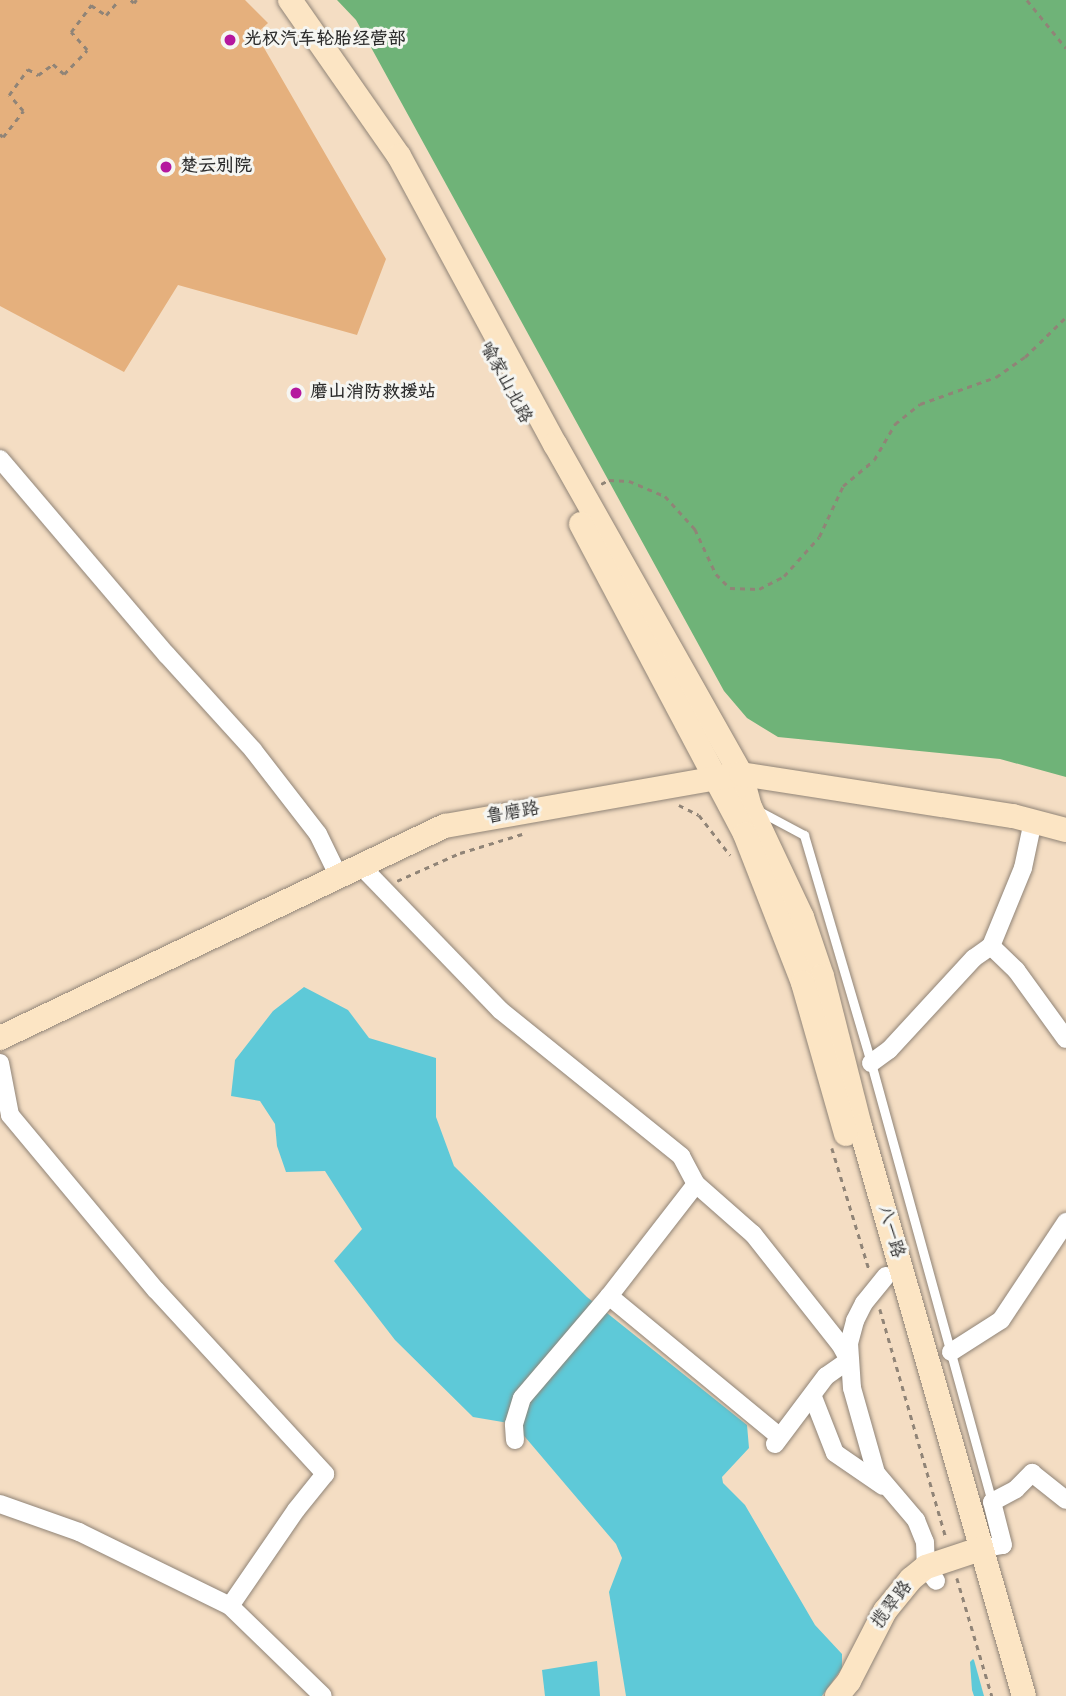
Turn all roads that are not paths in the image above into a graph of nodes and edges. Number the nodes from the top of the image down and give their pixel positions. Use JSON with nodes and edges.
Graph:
{"nodes":[{"id":1,"x":273,"y":0,"type":"edge"},
{"id":2,"x":290,"y":0,"type":"edge"},
{"id":3,"x":0,"y":459,"type":"edge"},
{"id":4,"x":741,"y":774,"type":"junction"},
{"id":5,"x":716,"y":778,"type":"junction"},
{"id":6,"x":751,"y":807,"type":"junction"},
{"id":7,"x":1033,"y":821,"type":"junction"},
{"id":8,"x":1066,"y":831,"type":"edge"},
{"id":9,"x":350,"y":871,"type":"junction"},
{"id":10,"x":991,"y":946,"type":"junction"},
{"id":11,"x":0,"y":1038,"type":"edge"},
{"id":12,"x":1066,"y":1039,"type":"edge"},
{"id":13,"x":0,"y":1063,"type":"edge"},
{"id":14,"x":872,"y":1063,"type":"junction"},
{"id":15,"x":696,"y":1184,"type":"junction"},
{"id":16,"x":1066,"y":1222,"type":"edge"},
{"id":17,"x":880,"y":1282,"type":"junction"},
{"id":18,"x":609,"y":1296,"type":"junction"},
{"id":19,"x":951,"y":1352,"type":"junction"},
{"id":20,"x":849,"y":1360,"type":"junction"},
{"id":21,"x":813,"y":1396,"type":"junction"},
{"id":22,"x":515,"y":1440,"type":"dead end"},
{"id":23,"x":884,"y":1486,"type":"junction"},
{"id":24,"x":1066,"y":1500,"type":"edge"},
{"id":25,"x":992,"y":1502,"type":"junction"},
{"id":26,"x":0,"y":1504,"type":"edge"},
{"id":27,"x":966,"y":1554,"type":"junction"},
{"id":28,"x":931,"y":1574,"type":"junction"},
{"id":29,"x":977,"y":1592,"type":"junction"},
{"id":30,"x":230,"y":1606,"type":"junction"},
{"id":31,"x":323,"y":1696,"type":"edge"},
{"id":32,"x":837,"y":1696,"type":"edge"},
{"id":33,"x":1007,"y":1696,"type":"edge"},
{"id":34,"x":1024,"y":1696,"type":"edge"}],
"edges":[{"from":1,"to":5,"type":"main road","name":"喻家山北路"},
{"from":2,"to":4,"type":"main road","name":"喻家山北路"},
{"from":3,"to":9,"type":"street"},
{"from":4,"to":5,"type":"main road","name":"鲁磨路"},
{"from":4,"to":6,"type":"main road","name":"八一路"},
{"from":4,"to":7,"type":"main road","name":"鲁磨路"},
{"from":5,"to":9,"type":"main road","name":"鲁磨路"},
{"from":5,"to":17,"type":"main road","name":"八一路"},
{"from":6,"to":14,"type":"lane"},
{"from":6,"to":27,"type":"main road","name":"八一路"},
{"from":7,"to":8,"type":"main road","name":"鲁磨路"},
{"from":7,"to":10,"type":"street"},
{"from":9,"to":11,"type":"main road","name":"鲁磨路"},
{"from":9,"to":15,"type":"street"},
{"from":10,"to":12,"type":"street"},
{"from":10,"to":14,"type":"street"},
{"from":13,"to":30,"type":"street"},
{"from":14,"to":19,"type":"lane"},
{"from":15,"to":18,"type":"street"},
{"from":15,"to":20,"type":"street"},
{"from":16,"to":19,"type":"street"},
{"from":17,"to":20,"type":"street"},
{"from":17,"to":27,"type":"main road","name":"八一路"},
{"from":18,"to":21,"type":"street"},
{"from":18,"to":22,"type":"street"},
{"from":19,"to":25,"type":"lane"},
{"from":20,"to":21,"type":"street"},
{"from":20,"to":23,"type":"street"},
{"from":21,"to":23,"type":"street"},
{"from":23,"to":28,"type":"street"},
{"from":24,"to":25,"type":"street"},
{"from":25,"to":27,"type":"street"},
{"from":26,"to":30,"type":"street"},
{"from":27,"to":28,"type":"main road","name":"揽翠路"},
{"from":27,"to":29,"type":"main road","name":"八一路"},
{"from":28,"to":32,"type":"main road","name":"揽翠路"},
{"from":29,"to":33,"type":"main road","name":"八一路"},
{"from":29,"to":34,"type":"main road","name":"八一路"},
{"from":30,"to":31,"type":"street"}]}
